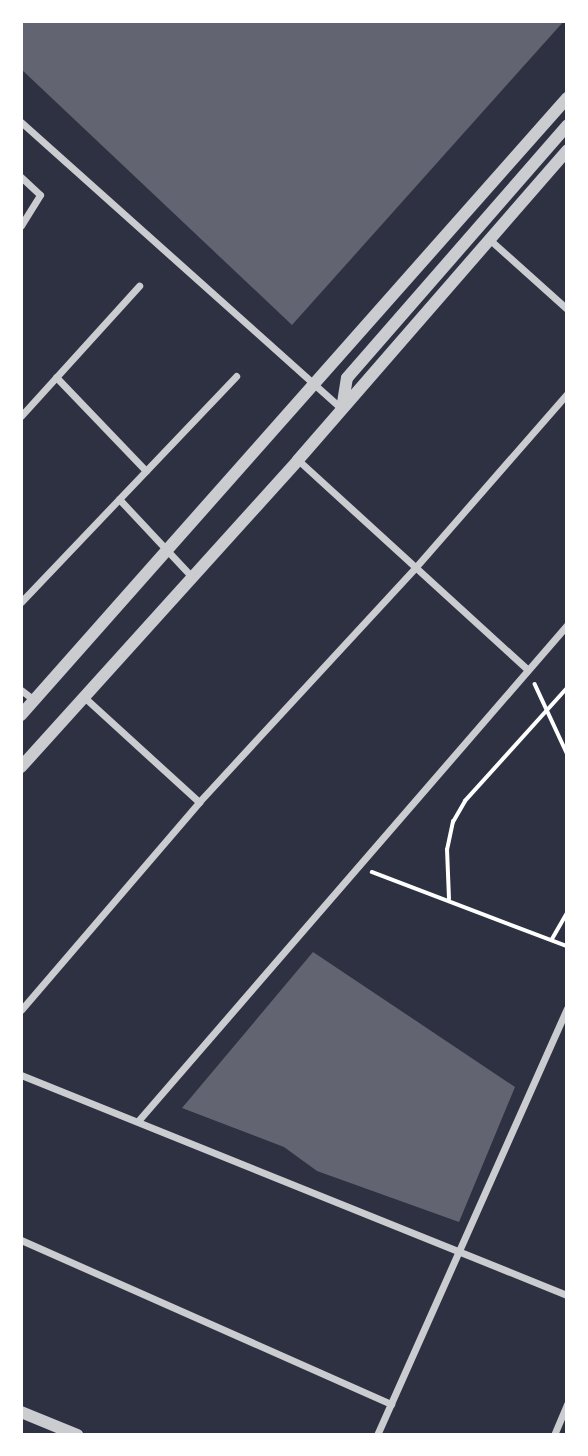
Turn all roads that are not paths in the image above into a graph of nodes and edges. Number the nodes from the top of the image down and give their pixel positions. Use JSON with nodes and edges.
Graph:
{"nodes":[{"id":1,"x":567,"y":98,"type":"edge"},
{"id":2,"x":21,"y":122,"type":"edge"},
{"id":3,"x":567,"y":126,"type":"edge"},
{"id":4,"x":567,"y":151,"type":"edge"},
{"id":5,"x":21,"y":177,"type":"edge"},
{"id":6,"x":21,"y":225,"type":"edge"},
{"id":7,"x":488,"y":238,"type":"junction"},
{"id":8,"x":139,"y":286,"type":"dead end"},
{"id":9,"x":567,"y":309,"type":"edge"},
{"id":10,"x":236,"y":376,"type":"dead end"},
{"id":11,"x":56,"y":377,"type":"junction"},
{"id":12,"x":314,"y":385,"type":"junction"},
{"id":13,"x":567,"y":394,"type":"edge"},
{"id":14,"x":342,"y":409,"type":"junction"},
{"id":15,"x":21,"y":416,"type":"edge"},
{"id":16,"x":298,"y":460,"type":"junction"},
{"id":17,"x":146,"y":471,"type":"junction"},
{"id":18,"x":119,"y":499,"type":"junction"},
{"id":19,"x":167,"y":550,"type":"junction"},
{"id":20,"x":415,"y":568,"type":"junction"},
{"id":21,"x":191,"y":576,"type":"junction"},
{"id":22,"x":21,"y":602,"type":"edge"},
{"id":23,"x":567,"y":625,"type":"edge"},
{"id":24,"x":528,"y":670,"type":"junction"},
{"id":25,"x":21,"y":690,"type":"edge"},
{"id":26,"x":83,"y":696,"type":"junction"},
{"id":27,"x":34,"y":700,"type":"junction"},
{"id":28,"x":21,"y":715,"type":"edge"},
{"id":29,"x":21,"y":767,"type":"edge"},
{"id":30,"x":199,"y":802,"type":"junction"},
{"id":31,"x":567,"y":1008,"type":"edge"},
{"id":32,"x":21,"y":1010,"type":"edge"},
{"id":33,"x":21,"y":1075,"type":"edge"},
{"id":34,"x":138,"y":1121,"type":"junction"},
{"id":35,"x":21,"y":1240,"type":"edge"},
{"id":36,"x":458,"y":1253,"type":"junction"},
{"id":37,"x":567,"y":1295,"type":"edge"},
{"id":38,"x":567,"y":1404,"type":"edge"},
{"id":39,"x":391,"y":1405,"type":"junction"},
{"id":40,"x":21,"y":1412,"type":"edge"},
{"id":41,"x":77,"y":1435,"type":"edge"},
{"id":42,"x":377,"y":1435,"type":"edge"},
{"id":43,"x":554,"y":1435,"type":"edge"}],
"edges":[{"from":1,"to":12,"type":"street"},
{"from":2,"to":12,"type":"street"},
{"from":3,"to":14,"type":"street"},
{"from":4,"to":7,"type":"street"},
{"from":5,"to":6,"type":"street"},
{"from":7,"to":9,"type":"street"},
{"from":7,"to":14,"type":"street"},
{"from":8,"to":11,"type":"street"},
{"from":10,"to":17,"type":"street"},
{"from":11,"to":15,"type":"street"},
{"from":11,"to":17,"type":"street"},
{"from":12,"to":14,"type":"street"},
{"from":12,"to":19,"type":"street"},
{"from":13,"to":20,"type":"street"},
{"from":14,"to":16,"type":"street"},
{"from":16,"to":20,"type":"street"},
{"from":16,"to":21,"type":"street"},
{"from":17,"to":18,"type":"street"},
{"from":18,"to":19,"type":"street"},
{"from":18,"to":22,"type":"street"},
{"from":19,"to":21,"type":"street"},
{"from":19,"to":27,"type":"street"},
{"from":20,"to":24,"type":"street"},
{"from":20,"to":30,"type":"street"},
{"from":21,"to":26,"type":"street"},
{"from":23,"to":24,"type":"street"},
{"from":24,"to":34,"type":"street"},
{"from":25,"to":27,"type":"street"},
{"from":26,"to":29,"type":"street"},
{"from":26,"to":30,"type":"street"},
{"from":27,"to":28,"type":"street"},
{"from":30,"to":32,"type":"street"},
{"from":31,"to":36,"type":"street"},
{"from":33,"to":34,"type":"street"},
{"from":34,"to":36,"type":"street"},
{"from":35,"to":39,"type":"street"},
{"from":36,"to":37,"type":"street"},
{"from":36,"to":39,"type":"street"},
{"from":38,"to":43,"type":"street"},
{"from":39,"to":42,"type":"street"},
{"from":40,"to":41,"type":"street"}]}
